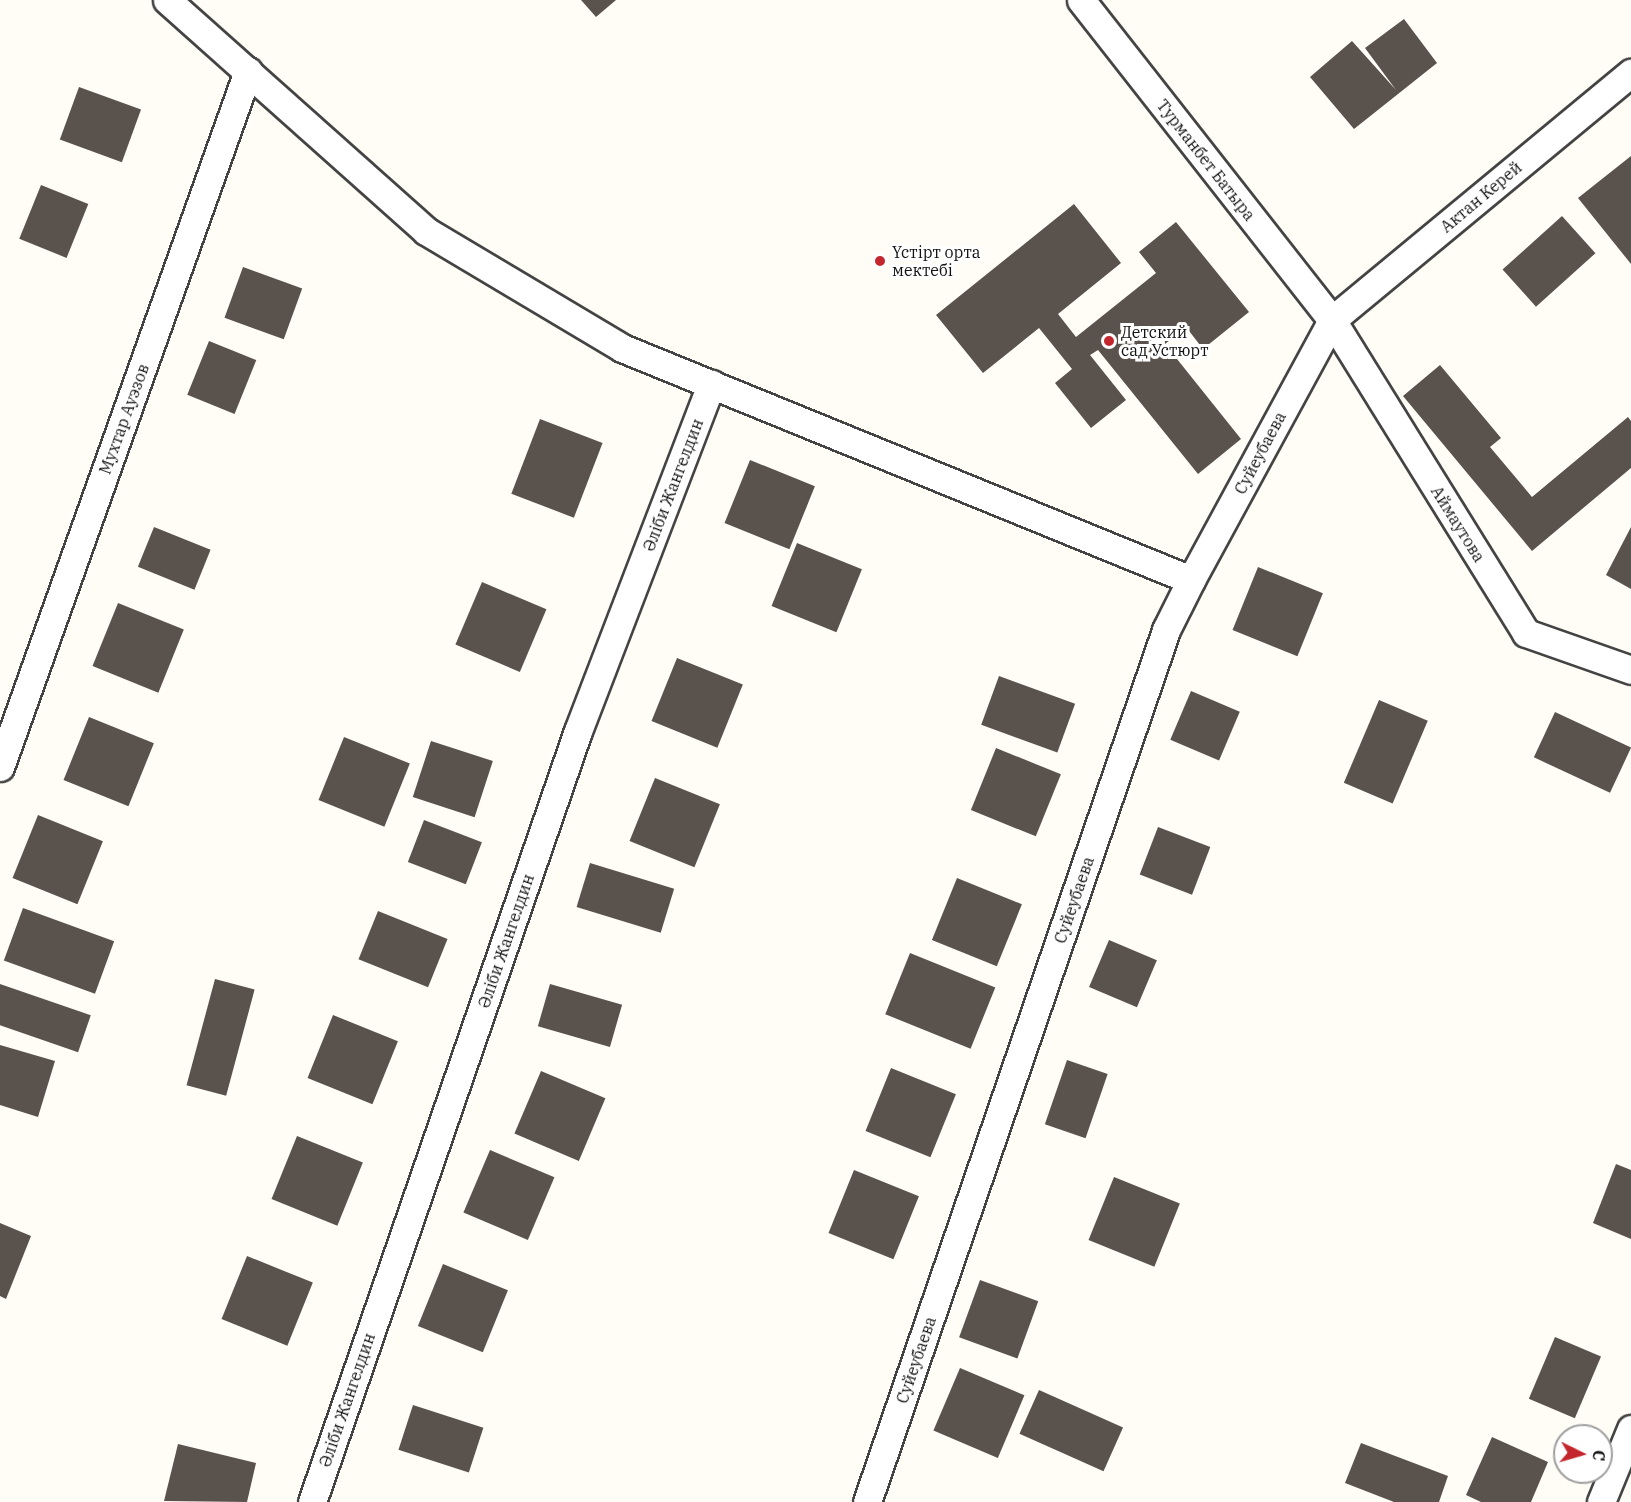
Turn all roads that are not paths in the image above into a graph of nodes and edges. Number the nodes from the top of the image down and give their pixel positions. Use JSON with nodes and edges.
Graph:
{"nodes":[{"id":1,"x":167,"y":0,"type":"edge"},
{"id":2,"x":1081,"y":0,"type":"edge"},
{"id":3,"x":248,"y":71,"type":"junction"},
{"id":4,"x":1631,"y":73,"type":"edge"},
{"id":5,"x":1332,"y":320,"type":"junction"},
{"id":6,"x":711,"y":384,"type":"junction"},
{"id":7,"x":1191,"y":580,"type":"junction"},
{"id":8,"x":1631,"y":670,"type":"edge"},
{"id":9,"x":0,"y":767,"type":"edge"},
{"id":10,"x":1631,"y":1429,"type":"edge"},
{"id":11,"x":312,"y":1502,"type":"edge"},
{"id":12,"x":867,"y":1502,"type":"edge"},
{"id":13,"x":1601,"y":1502,"type":"edge"}],
"edges":[{"from":1,"to":3,"type":"street"},
{"from":2,"to":5,"type":"street","name":"Турманбет Батыра"},
{"from":3,"to":6,"type":"street"},
{"from":3,"to":9,"type":"street","name":"Мухтар Ауэзов"},
{"from":4,"to":5,"type":"street","name":"Актан Керей"},
{"from":5,"to":7,"type":"street","name":"Суйеубаева"},
{"from":5,"to":8,"type":"street","name":"Аймаутова"},
{"from":6,"to":7,"type":"street"},
{"from":6,"to":11,"type":"street","name":"Әліби Жангелдин"},
{"from":7,"to":12,"type":"street","name":"Суйеубаева"},
{"from":10,"to":13,"type":"street"}]}
